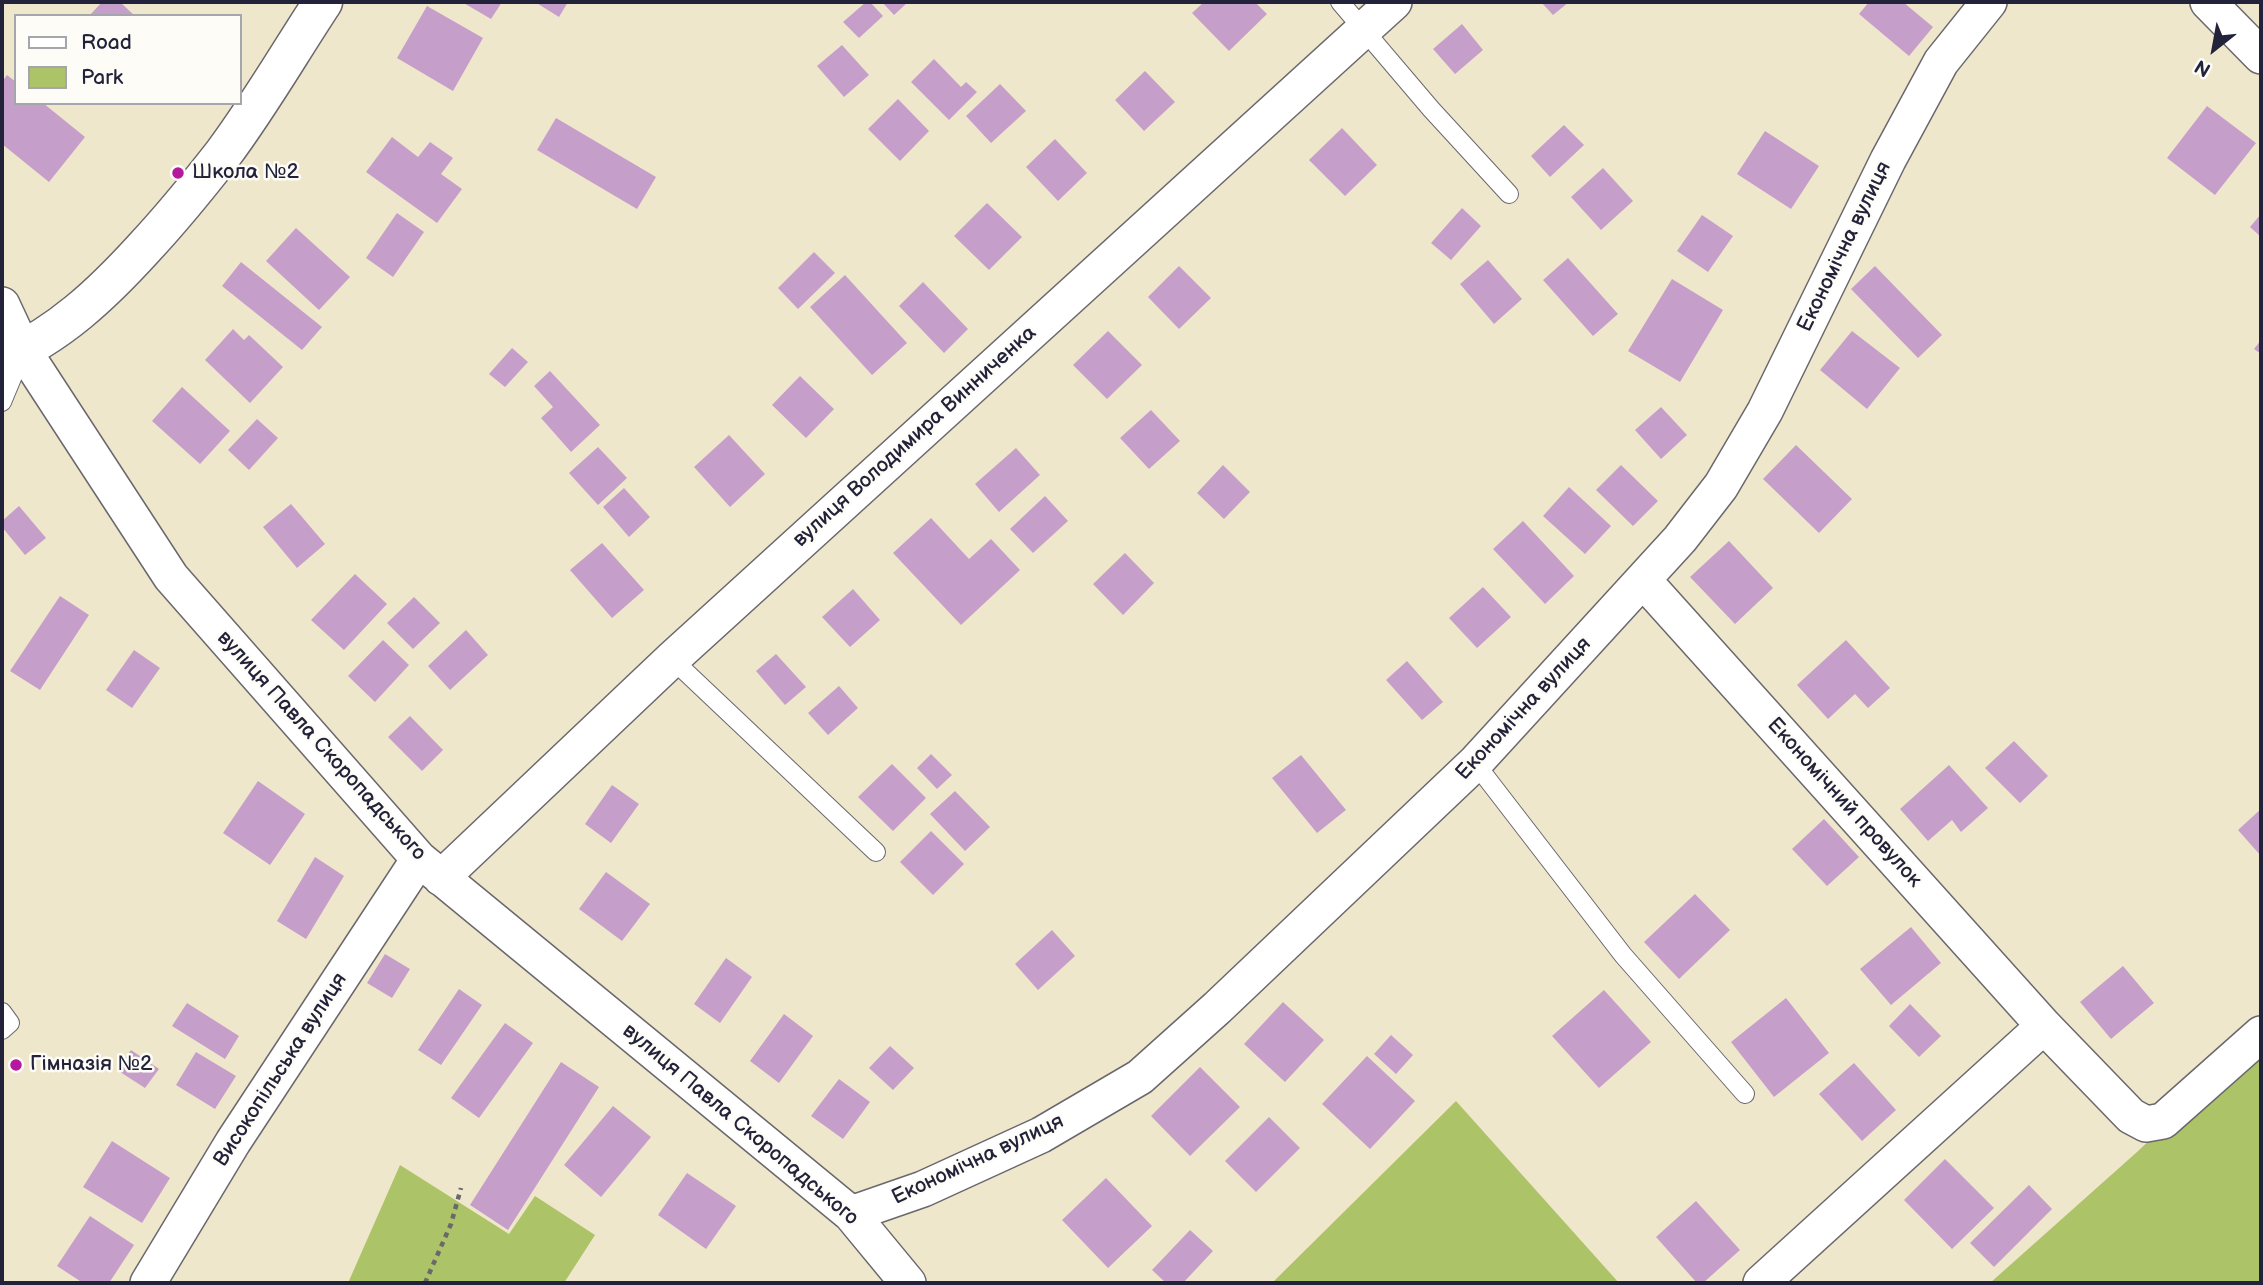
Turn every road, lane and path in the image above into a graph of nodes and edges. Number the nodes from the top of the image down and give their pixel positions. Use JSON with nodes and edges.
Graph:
{"nodes":[{"id":1,"x":323,"y":2,"type":"edge"},
{"id":2,"x":1340,"y":2,"type":"edge"},
{"id":3,"x":1394,"y":2,"type":"edge"},
{"id":4,"x":1989,"y":2,"type":"edge"},
{"id":5,"x":2208,"y":2,"type":"edge"},
{"id":6,"x":1364,"y":29,"type":"junction"},
{"id":7,"x":2261,"y":56,"type":"edge"},
{"id":8,"x":1509,"y":194,"type":"dead end"},
{"id":9,"x":2,"y":305,"type":"edge"},
{"id":10,"x":13,"y":354,"type":"edge"},
{"id":11,"x":2,"y":402,"type":"edge"},
{"id":12,"x":1643,"y":580,"type":"junction"},
{"id":13,"x":673,"y":659,"type":"junction"},
{"id":14,"x":1475,"y":764,"type":"junction"},
{"id":15,"x":876,"y":852,"type":"dead end"},
{"id":16,"x":430,"y":868,"type":"junction"},
{"id":17,"x":2,"y":1013,"type":"edge"},
{"id":18,"x":2044,"y":1026,"type":"junction"},
{"id":19,"x":2,"y":1030,"type":"edge"},
{"id":20,"x":2261,"y":1034,"type":"edge"},
{"id":21,"x":1745,"y":1094,"type":"dead end"},
{"id":22,"x":461,"y":1188,"type":"dead end"},
{"id":23,"x":851,"y":1214,"type":"junction"},
{"id":24,"x":148,"y":1283,"type":"edge"},
{"id":25,"x":425,"y":1283,"type":"edge"},
{"id":26,"x":908,"y":1283,"type":"edge"},
{"id":27,"x":1761,"y":1283,"type":"edge"}],
"edges":[{"from":1,"to":10,"type":"street"},
{"from":2,"to":6,"type":"lane"},
{"from":3,"to":6,"type":"street","name":"вулиця Володимира Винниченка"},
{"from":4,"to":12,"type":"street","name":"Економічна вулиця"},
{"from":5,"to":7,"type":"street"},
{"from":6,"to":8,"type":"lane"},
{"from":6,"to":13,"type":"street","name":"вулиця Володимира Винниченка"},
{"from":9,"to":10,"type":"street","name":"вулиця Павла Скоропадського"},
{"from":10,"to":11,"type":"lane"},
{"from":10,"to":16,"type":"street","name":"вулиця Павла Скоропадського"},
{"from":12,"to":14,"type":"street","name":"Економічна вулиця"},
{"from":12,"to":18,"type":"street","name":"Економічний провулок"},
{"from":13,"to":15,"type":"lane"},
{"from":13,"to":16,"type":"street","name":"вулиця Володимира Винниченка"},
{"from":14,"to":21,"type":"lane"},
{"from":14,"to":23,"type":"street","name":"Економічна вулиця"},
{"from":16,"to":23,"type":"street","name":"вулиця Павла Скоропадського"},
{"from":16,"to":24,"type":"street","name":"Високопільська вулиця"},
{"from":17,"to":19,"type":"lane"},
{"from":18,"to":20,"type":"street","name":"Економічний провулок"},
{"from":18,"to":27,"type":"street"},
{"from":22,"to":25,"type":"path"},
{"from":23,"to":26,"type":"street","name":"вулиця Павла Скоропадського"}]}
